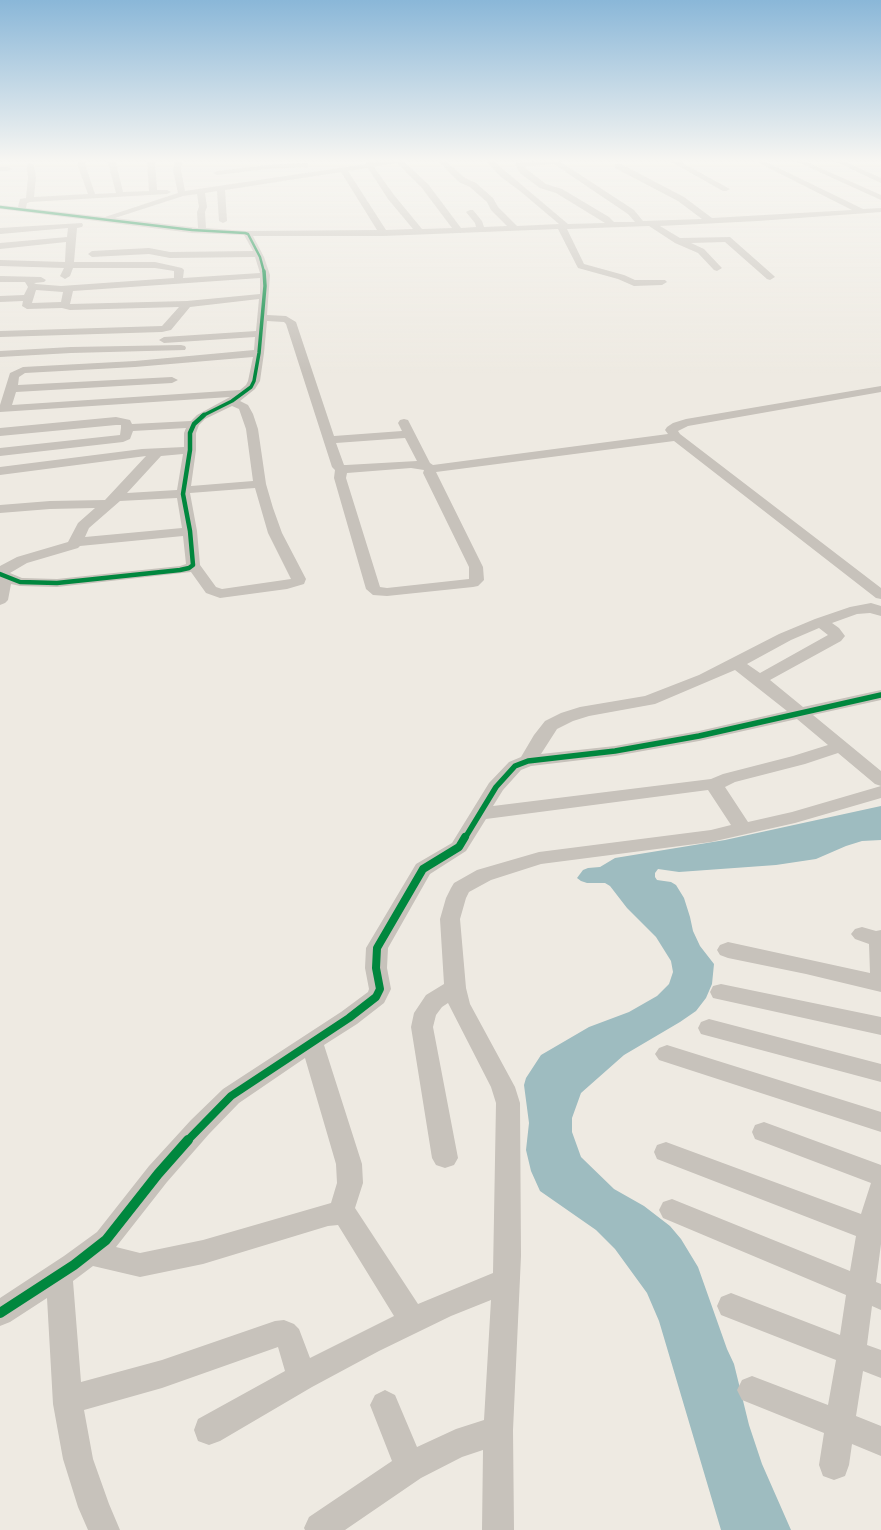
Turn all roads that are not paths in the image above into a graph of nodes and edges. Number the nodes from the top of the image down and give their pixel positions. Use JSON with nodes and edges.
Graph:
{"nodes":[{"id":1,"x":74,"y":230,"type":"edge"},
{"id":2,"x":381,"y":230,"type":"edge"},
{"id":3,"x":450,"y":230,"type":"edge"},
{"id":4,"x":565,"y":230,"type":"edge"},
{"id":5,"x":661,"y":230,"type":"edge"},
{"id":6,"x":202,"y":231,"type":"edge"},
{"id":7,"x":420,"y":232,"type":"joint"},
{"id":8,"x":247,"y":233,"type":"junction"},
{"id":9,"x":383,"y":233,"type":"junction"},
{"id":10,"x":150,"y":242,"type":"dead end"},
{"id":11,"x":682,"y":242,"type":"junction"},
{"id":12,"x":94,"y":245,"type":"dead end"},
{"id":13,"x":0,"y":246,"type":"edge"},
{"id":14,"x":75,"y":249,"type":"junction"},
{"id":15,"x":258,"y":254,"type":"junction"},
{"id":16,"x":0,"y":256,"type":"edge"},
{"id":17,"x":0,"y":263,"type":"edge"},
{"id":18,"x":47,"y":264,"type":"junction"},
{"id":19,"x":69,"y":265,"type":"junction"},
{"id":20,"x":717,"y":268,"type":"dead end"},
{"id":21,"x":265,"y":275,"type":"junction"},
{"id":22,"x":770,"y":277,"type":"dead end"},
{"id":23,"x":0,"y":279,"type":"edge"},
{"id":24,"x":178,"y":280,"type":"junction"},
{"id":25,"x":154,"y":282,"type":"junction"},
{"id":26,"x":662,"y":282,"type":"dead end"},
{"id":27,"x":32,"y":283,"type":"junction"},
{"id":28,"x":69,"y":288,"type":"junction"},
{"id":29,"x":28,"y":298,"type":"junction"},
{"id":30,"x":0,"y":299,"type":"edge"},
{"id":31,"x":264,"y":301,"type":"junction"},
{"id":32,"x":65,"y":305,"type":"junction"},
{"id":33,"x":148,"y":306,"type":"junction"},
{"id":34,"x":81,"y":307,"type":"junction"},
{"id":35,"x":183,"y":308,"type":"junction"},
{"id":36,"x":263,"y":320,"type":"junction"},
{"id":37,"x":250,"y":323,"type":"dead end"},
{"id":38,"x":74,"y":326,"type":"dead end"},
{"id":39,"x":197,"y":328,"type":"dead end"},
{"id":40,"x":159,"y":330,"type":"junction"},
{"id":41,"x":0,"y":334,"type":"edge"},
{"id":42,"x":148,"y":340,"type":"junction"},
{"id":43,"x":260,"y":343,"type":"junction"},
{"id":44,"x":140,"y":349,"type":"junction"},
{"id":45,"x":0,"y":354,"type":"edge"},
{"id":46,"x":172,"y":380,"type":"dead end"},
{"id":47,"x":12,"y":389,"type":"junction"},
{"id":48,"x":881,"y":389,"type":"edge"},
{"id":49,"x":245,"y":392,"type":"junction"},
{"id":50,"x":163,"y":397,"type":"junction"},
{"id":51,"x":232,"y":401,"type":"junction"},
{"id":52,"x":2,"y":409,"type":"edge"},
{"id":53,"x":194,"y":424,"type":"junction"},
{"id":54,"x":144,"y":426,"type":"junction"},
{"id":55,"x":127,"y":428,"type":"junction"},
{"id":56,"x":0,"y":432,"type":"edge"},
{"id":57,"x":676,"y":437,"type":"junction"},
{"id":58,"x":329,"y":440,"type":"junction"},
{"id":59,"x":190,"y":450,"type":"junction"},
{"id":60,"x":0,"y":452,"type":"edge"},
{"id":61,"x":157,"y":452,"type":"junction"},
{"id":62,"x":428,"y":467,"type":"junction"},
{"id":63,"x":341,"y":469,"type":"junction"},
{"id":64,"x":0,"y":471,"type":"edge"},
{"id":65,"x":260,"y":484,"type":"junction"},
{"id":66,"x":183,"y":492,"type":"junction"},
{"id":67,"x":38,"y":496,"type":"dead end"},
{"id":68,"x":114,"y":498,"type":"junction"},
{"id":69,"x":0,"y":509,"type":"edge"},
{"id":70,"x":190,"y":531,"type":"junction"},
{"id":71,"x":76,"y":542,"type":"junction"},
{"id":72,"x":193,"y":565,"type":"junction"},
{"id":73,"x":2,"y":575,"type":"edge"},
{"id":74,"x":881,"y":595,"type":"edge"},
{"id":75,"x":0,"y":600,"type":"edge"},
{"id":76,"x":881,"y":611,"type":"edge"},
{"id":77,"x":820,"y":622,"type":"junction"},
{"id":78,"x":736,"y":663,"type":"junction"},
{"id":79,"x":760,"y":680,"type":"junction"},
{"id":80,"x":881,"y":694,"type":"edge"},
{"id":81,"x":800,"y":714,"type":"junction"},
{"id":82,"x":840,"y":747,"type":"junction"},
{"id":83,"x":528,"y":760,"type":"junction"},
{"id":84,"x":881,"y":780,"type":"edge"},
{"id":85,"x":715,"y":784,"type":"junction"},
{"id":86,"x":881,"y":792,"type":"edge"},
{"id":87,"x":480,"y":814,"type":"junction"},
{"id":88,"x":744,"y":829,"type":"junction"},
{"id":89,"x":876,"y":938,"type":"edge"},
{"id":90,"x":728,"y":950,"type":"dead end"},
{"id":91,"x":881,"y":981,"type":"edge"},
{"id":92,"x":881,"y":984,"type":"edge"},
{"id":93,"x":455,"y":988,"type":"junction"},
{"id":94,"x":721,"y":992,"type":"dead end"},
{"id":95,"x":881,"y":1026,"type":"edge"},
{"id":96,"x":709,"y":1028,"type":"dead end"},
{"id":97,"x":312,"y":1043,"type":"junction"},
{"id":98,"x":667,"y":1054,"type":"dead end"},
{"id":99,"x":881,"y":1073,"type":"edge"},
{"id":100,"x":881,"y":1122,"type":"edge"},
{"id":101,"x":764,"y":1132,"type":"dead end"},
{"id":102,"x":666,"y":1152,"type":"dead end"},
{"id":103,"x":445,"y":1158,"type":"dead end"},
{"id":104,"x":881,"y":1176,"type":"edge"},
{"id":105,"x":881,"y":1188,"type":"edge"},
{"id":106,"x":672,"y":1210,"type":"dead end"},
{"id":107,"x":341,"y":1213,"type":"junction"},
{"id":108,"x":875,"y":1231,"type":"edge"},
{"id":109,"x":89,"y":1254,"type":"junction"},
{"id":110,"x":59,"y":1275,"type":"junction"},
{"id":111,"x":506,"y":1280,"type":"junction"},
{"id":112,"x":871,"y":1293,"type":"edge"},
{"id":113,"x":730,"y":1306,"type":"dead end"},
{"id":114,"x":0,"y":1312,"type":"edge"},
{"id":115,"x":413,"y":1320,"type":"junction"},
{"id":116,"x":851,"y":1352,"type":"junction"},
{"id":117,"x":881,"y":1364,"type":"edge"},
{"id":118,"x":302,"y":1377,"type":"junction"},
{"id":119,"x":752,"y":1390,"type":"dead end"},
{"id":120,"x":68,"y":1400,"type":"junction"},
{"id":121,"x":385,"y":1405,"type":"dead end"},
{"id":122,"x":840,"y":1425,"type":"junction"},
{"id":123,"x":209,"y":1430,"type":"dead end"},
{"id":124,"x":498,"y":1430,"type":"junction"},
{"id":125,"x":881,"y":1441,"type":"edge"},
{"id":126,"x":834,"y":1465,"type":"dead end"},
{"id":127,"x":410,"y":1467,"type":"junction"},
{"id":128,"x":320,"y":1528,"type":"dead end"},
{"id":129,"x":104,"y":1530,"type":"edge"},
{"id":130,"x":498,"y":1530,"type":"edge"}],
"edges":[{"from":1,"to":14,"type":"street"},
{"from":2,"to":9,"type":"street"},
{"from":3,"to":7,"type":"street"},
{"from":4,"to":26,"type":"street"},
{"from":5,"to":11,"type":"street"},
{"from":6,"to":8,"type":"street"},
{"from":7,"to":9,"type":"street"},
{"from":8,"to":9,"type":"street"},
{"from":8,"to":15,"type":"street"},
{"from":10,"to":12,"type":"street"},
{"from":11,"to":20,"type":"street"},
{"from":11,"to":22,"type":"street"},
{"from":13,"to":14,"type":"street"},
{"from":14,"to":15,"type":"street"},
{"from":14,"to":19,"type":"street"},
{"from":15,"to":21,"type":"street"},
{"from":16,"to":18,"type":"street"},
{"from":17,"to":18,"type":"street"},
{"from":18,"to":19,"type":"street"},
{"from":19,"to":24,"type":"street"},
{"from":19,"to":27,"type":"street"},
{"from":21,"to":24,"type":"street"},
{"from":21,"to":31,"type":"street"},
{"from":23,"to":27,"type":"street"},
{"from":24,"to":25,"type":"street"},
{"from":25,"to":28,"type":"street"},
{"from":25,"to":33,"type":"street"},
{"from":27,"to":28,"type":"street"},
{"from":27,"to":29,"type":"street"},
{"from":28,"to":32,"type":"street"},
{"from":29,"to":30,"type":"street"},
{"from":29,"to":32,"type":"street"},
{"from":31,"to":35,"type":"street"},
{"from":31,"to":36,"type":"street"},
{"from":32,"to":34,"type":"street"},
{"from":33,"to":34,"type":"street"},
{"from":33,"to":35,"type":"street"},
{"from":34,"to":38,"type":"street"},
{"from":35,"to":40,"type":"street"},
{"from":36,"to":37,"type":"street"},
{"from":36,"to":43,"type":"street"},
{"from":36,"to":58,"type":"street"},
{"from":39,"to":40,"type":"street"},
{"from":40,"to":41,"type":"street"},
{"from":40,"to":42,"type":"street"},
{"from":42,"to":43,"type":"street"},
{"from":42,"to":44,"type":"street"},
{"from":43,"to":44,"type":"street"},
{"from":43,"to":47,"type":"street"},
{"from":43,"to":49,"type":"street"},
{"from":44,"to":45,"type":"street"},
{"from":46,"to":47,"type":"street"},
{"from":47,"to":52,"type":"street"},
{"from":48,"to":57,"type":"street"},
{"from":49,"to":50,"type":"street"},
{"from":49,"to":51,"type":"street"},
{"from":50,"to":52,"type":"street"},
{"from":50,"to":54,"type":"street"},
{"from":51,"to":53,"type":"street"},
{"from":51,"to":65,"type":"street"},
{"from":53,"to":54,"type":"street"},
{"from":53,"to":59,"type":"street"},
{"from":54,"to":55,"type":"street"},
{"from":55,"to":56,"type":"street"},
{"from":55,"to":60,"type":"street"},
{"from":57,"to":62,"type":"street"},
{"from":57,"to":74,"type":"street"},
{"from":58,"to":62,"type":"street"},
{"from":58,"to":63,"type":"street"},
{"from":59,"to":61,"type":"street"},
{"from":59,"to":66,"type":"street"},
{"from":61,"to":64,"type":"street"},
{"from":61,"to":68,"type":"street"},
{"from":62,"to":63,"type":"street"},
{"from":62,"to":63,"type":"street"},
{"from":65,"to":66,"type":"street"},
{"from":65,"to":72,"type":"street"},
{"from":66,"to":68,"type":"street"},
{"from":66,"to":70,"type":"street"},
{"from":67,"to":68,"type":"street"},
{"from":68,"to":69,"type":"street"},
{"from":68,"to":71,"type":"street"},
{"from":70,"to":71,"type":"street"},
{"from":70,"to":72,"type":"street"},
{"from":71,"to":73,"type":"street"},
{"from":72,"to":73,"type":"street"},
{"from":73,"to":75,"type":"street"},
{"from":76,"to":77,"type":"street"},
{"from":77,"to":78,"type":"street"},
{"from":77,"to":79,"type":"street"},
{"from":78,"to":79,"type":"street"},
{"from":78,"to":83,"type":"street"},
{"from":79,"to":81,"type":"street"},
{"from":80,"to":81,"type":"street"},
{"from":81,"to":82,"type":"street"},
{"from":81,"to":83,"type":"street"},
{"from":82,"to":84,"type":"street"},
{"from":82,"to":85,"type":"street"},
{"from":83,"to":87,"type":"street"},
{"from":85,"to":87,"type":"street"},
{"from":85,"to":88,"type":"street"},
{"from":86,"to":88,"type":"street"},
{"from":87,"to":97,"type":"street"},
{"from":88,"to":93,"type":"street"},
{"from":89,"to":91,"type":"street"},
{"from":90,"to":92,"type":"street"},
{"from":93,"to":103,"type":"street"},
{"from":93,"to":111,"type":"street"},
{"from":94,"to":95,"type":"street"},
{"from":96,"to":99,"type":"street"},
{"from":97,"to":107,"type":"street"},
{"from":97,"to":109,"type":"street"},
{"from":98,"to":100,"type":"street"},
{"from":101,"to":104,"type":"street"},
{"from":102,"to":108,"type":"street"},
{"from":105,"to":108,"type":"street"},
{"from":106,"to":112,"type":"street"},
{"from":107,"to":109,"type":"street"},
{"from":107,"to":115,"type":"street"},
{"from":108,"to":112,"type":"street"},
{"from":109,"to":110,"type":"street"},
{"from":110,"to":114,"type":"street"},
{"from":110,"to":120,"type":"street"},
{"from":111,"to":115,"type":"street"},
{"from":111,"to":124,"type":"street"},
{"from":112,"to":116,"type":"street"},
{"from":113,"to":116,"type":"street"},
{"from":115,"to":118,"type":"street"},
{"from":116,"to":117,"type":"street"},
{"from":116,"to":122,"type":"street"},
{"from":118,"to":120,"type":"street"},
{"from":118,"to":123,"type":"street"},
{"from":119,"to":122,"type":"street"},
{"from":120,"to":129,"type":"street"},
{"from":121,"to":127,"type":"street"},
{"from":122,"to":125,"type":"street"},
{"from":122,"to":126,"type":"street"},
{"from":124,"to":127,"type":"street"},
{"from":124,"to":130,"type":"street"},
{"from":127,"to":128,"type":"street"}]}
